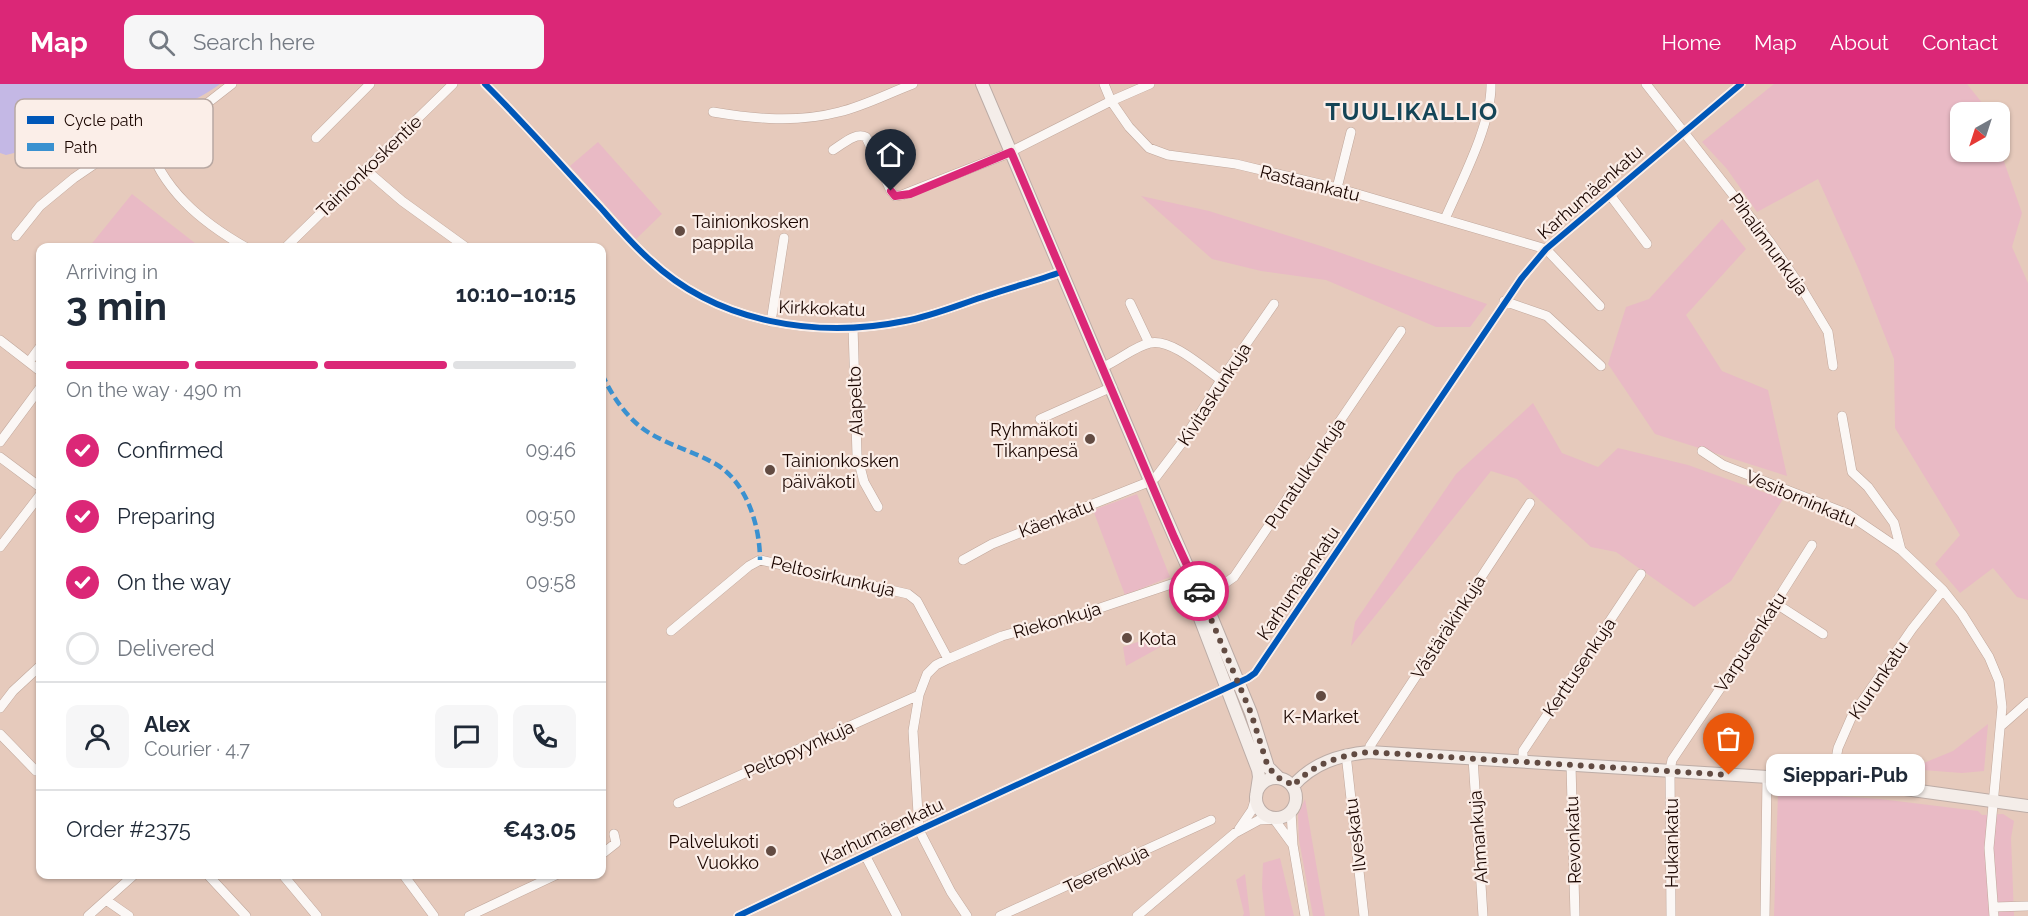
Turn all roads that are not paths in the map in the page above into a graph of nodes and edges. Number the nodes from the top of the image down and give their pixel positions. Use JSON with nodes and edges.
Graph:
{"nodes":[{"id":1,"x":232,"y":84,"type":"edge"},
{"id":2,"x":370,"y":84,"type":"edge"},
{"id":3,"x":453,"y":84,"type":"edge"},
{"id":4,"x":486,"y":84,"type":"edge"},
{"id":5,"x":913,"y":84,"type":"edge"},
{"id":6,"x":982,"y":84,"type":"edge"},
{"id":7,"x":1104,"y":84,"type":"edge"},
{"id":8,"x":1150,"y":84,"type":"edge"},
{"id":9,"x":1491,"y":84,"type":"edge"},
{"id":10,"x":1646,"y":84,"type":"edge"},
{"id":11,"x":1741,"y":84,"type":"edge"},
{"id":12,"x":213,"y":99,"type":"edge"},
{"id":13,"x":1111,"y":101,"type":"junction"},
{"id":14,"x":713,"y":112,"type":"dead end"},
{"id":15,"x":1684,"y":131,"type":"junction"},
{"id":16,"x":1351,"y":132,"type":"dead end"},
{"id":17,"x":316,"y":138,"type":"dead end"},
{"id":18,"x":833,"y":150,"type":"dead end"},
{"id":19,"x":1011,"y":152,"type":"junction"},
{"id":20,"x":89,"y":168,"type":"edge"},
{"id":21,"x":158,"y":168,"type":"edge"},
{"id":22,"x":366,"y":170,"type":"junction"},
{"id":23,"x":1337,"y":188,"type":"junction"},
{"id":24,"x":1610,"y":195,"type":"junction"},
{"id":25,"x":1445,"y":219,"type":"junction"},
{"id":26,"x":16,"y":236,"type":"dead end"},
{"id":27,"x":784,"y":238,"type":"dead end"},
{"id":28,"x":238,"y":243,"type":"edge"},
{"id":29,"x":290,"y":243,"type":"edge"},
{"id":30,"x":460,"y":243,"type":"edge"},
{"id":31,"x":1647,"y":244,"type":"dead end"},
{"id":32,"x":1546,"y":249,"type":"junction"},
{"id":33,"x":1061,"y":272,"type":"junction"},
{"id":34,"x":1504,"y":301,"type":"junction"},
{"id":35,"x":1130,"y":303,"type":"dead end"},
{"id":36,"x":1274,"y":304,"type":"dead end"},
{"id":37,"x":1600,"y":306,"type":"dead end"},
{"id":38,"x":771,"y":322,"type":"junction"},
{"id":39,"x":853,"y":327,"type":"junction"},
{"id":40,"x":1401,"y":331,"type":"dead end"},
{"id":41,"x":0,"y":340,"type":"edge"},
{"id":42,"x":1149,"y":343,"type":"junction"},
{"id":43,"x":36,"y":353,"type":"edge"},
{"id":44,"x":29,"y":362,"type":"junction"},
{"id":45,"x":1601,"y":366,"type":"dead end"},
{"id":46,"x":1833,"y":366,"type":"dead end"},
{"id":47,"x":1103,"y":367,"type":"junction"},
{"id":48,"x":36,"y":368,"type":"edge"},
{"id":49,"x":1221,"y":380,"type":"junction"},
{"id":50,"x":1112,"y":387,"type":"junction"},
{"id":51,"x":36,"y":393,"type":"edge"},
{"id":52,"x":1842,"y":416,"type":"dead end"},
{"id":53,"x":1040,"y":419,"type":"dead end"},
{"id":54,"x":0,"y":442,"type":"edge"},
{"id":55,"x":1702,"y":451,"type":"dead end"},
{"id":56,"x":0,"y":457,"type":"edge"},
{"id":57,"x":1151,"y":481,"type":"junction"},
{"id":58,"x":36,"y":484,"type":"edge"},
{"id":59,"x":36,"y":500,"type":"edge"},
{"id":60,"x":1530,"y":503,"type":"dead end"},
{"id":61,"x":878,"y":507,"type":"dead end"},
{"id":62,"x":1812,"y":545,"type":"dead end"},
{"id":63,"x":0,"y":547,"type":"edge"},
{"id":64,"x":1901,"y":550,"type":"junction"},
{"id":65,"x":963,"y":560,"type":"dead end"},
{"id":66,"x":1641,"y":574,"type":"dead end"},
{"id":67,"x":1192,"y":577,"type":"junction"},
{"id":68,"x":1943,"y":590,"type":"junction"},
{"id":69,"x":1196,"y":593,"type":"junction"},
{"id":70,"x":1775,"y":603,"type":"junction"},
{"id":71,"x":671,"y":631,"type":"dead end"},
{"id":72,"x":1823,"y":634,"type":"dead end"},
{"id":73,"x":948,"y":659,"type":"junction"},
{"id":74,"x":36,"y":670,"type":"edge"},
{"id":75,"x":1232,"y":685,"type":"junction"},
{"id":76,"x":919,"y":695,"type":"junction"},
{"id":77,"x":2028,"y":702,"type":"edge"},
{"id":78,"x":0,"y":708,"type":"edge"},
{"id":79,"x":2024,"y":712,"type":"edge"},
{"id":80,"x":2001,"y":726,"type":"junction"},
{"id":81,"x":0,"y":734,"type":"edge"},
{"id":82,"x":1369,"y":752,"type":"junction"},
{"id":83,"x":1346,"y":754,"type":"junction"},
{"id":84,"x":1473,"y":758,"type":"junction"},
{"id":85,"x":1523,"y":762,"type":"junction"},
{"id":86,"x":1571,"y":765,"type":"junction"},
{"id":87,"x":1670,"y":770,"type":"junction"},
{"id":88,"x":36,"y":771,"type":"dead end"},
{"id":89,"x":1767,"y":777,"type":"junction"},
{"id":90,"x":1279,"y":778,"type":"junction"},
{"id":91,"x":1832,"y":781,"type":"junction"},
{"id":92,"x":1293,"y":786,"type":"junction"},
{"id":93,"x":1256,"y":796,"type":"junction"},
{"id":94,"x":1992,"y":800,"type":"junction"},
{"id":95,"x":678,"y":803,"type":"dead end"},
{"id":96,"x":2028,"y":806,"type":"edge"},
{"id":97,"x":1291,"y":812,"type":"junction"},
{"id":98,"x":1274,"y":819,"type":"junction"},
{"id":99,"x":1211,"y":820,"type":"dead end"},
{"id":100,"x":918,"y":830,"type":"junction"},
{"id":101,"x":1235,"y":833,"type":"junction"},
{"id":102,"x":614,"y":834,"type":"dead end"},
{"id":103,"x":1293,"y":845,"type":"junction"},
{"id":104,"x":606,"y":851,"type":"edge"},
{"id":105,"x":865,"y":855,"type":"junction"},
{"id":106,"x":129,"y":879,"type":"edge"},
{"id":107,"x":212,"y":879,"type":"edge"},
{"id":108,"x":286,"y":879,"type":"edge"},
{"id":109,"x":407,"y":879,"type":"edge"},
{"id":110,"x":547,"y":879,"type":"edge"},
{"id":111,"x":106,"y":900,"type":"junction"},
{"id":112,"x":2028,"y":906,"type":"edge"},
{"id":113,"x":1994,"y":911,"type":"edge"},
{"id":114,"x":88,"y":916,"type":"edge"},
{"id":115,"x":129,"y":916,"type":"edge"},
{"id":116,"x":246,"y":916,"type":"edge"},
{"id":117,"x":317,"y":916,"type":"edge"},
{"id":118,"x":434,"y":916,"type":"edge"},
{"id":119,"x":469,"y":916,"type":"edge"},
{"id":120,"x":738,"y":916,"type":"edge"},
{"id":121,"x":897,"y":916,"type":"edge"},
{"id":122,"x":967,"y":916,"type":"edge"},
{"id":123,"x":1000,"y":916,"type":"edge"},
{"id":124,"x":1137,"y":916,"type":"edge"},
{"id":125,"x":1305,"y":916,"type":"edge"},
{"id":126,"x":1364,"y":916,"type":"edge"},
{"id":127,"x":1484,"y":916,"type":"edge"},
{"id":128,"x":1575,"y":916,"type":"edge"},
{"id":129,"x":1671,"y":916,"type":"edge"},
{"id":130,"x":1765,"y":916,"type":"edge"}],
"edges":[{"from":1,"to":12,"type":"street"},
{"from":2,"to":17,"type":"street"},
{"from":3,"to":22,"type":"street","name":"Tainionkoskentie"},
{"from":4,"to":38,"type":"street","name":"Kirkkokatu"},
{"from":5,"to":14,"type":"street"},
{"from":6,"to":19,"type":"main road"},
{"from":7,"to":13,"type":"street","name":"Rastaankatu"},
{"from":8,"to":13,"type":"street"},
{"from":9,"to":25,"type":"street"},
{"from":10,"to":15,"type":"street","name":"Pihalinnunkuja"},
{"from":11,"to":15,"type":"street","name":"Karhumäenkatu"},
{"from":13,"to":19,"type":"street"},
{"from":13,"to":23,"type":"street","name":"Rastaankatu"},
{"from":15,"to":24,"type":"street","name":"Karhumäenkatu"},
{"from":15,"to":46,"type":"street","name":"Pihalinnunkuja"},
{"from":16,"to":23,"type":"street"},
{"from":18,"to":19,"type":"street"},
{"from":19,"to":33,"type":"main road"},
{"from":20,"to":26,"type":"street"},
{"from":21,"to":28,"type":"street"},
{"from":22,"to":29,"type":"street","name":"Tainionkoskentie"},
{"from":22,"to":30,"type":"street"},
{"from":23,"to":25,"type":"street","name":"Rastaankatu"},
{"from":24,"to":31,"type":"street"},
{"from":24,"to":32,"type":"street","name":"Karhumäenkatu"},
{"from":25,"to":32,"type":"street","name":"Rastaankatu"},
{"from":27,"to":38,"type":"street"},
{"from":32,"to":34,"type":"street","name":"Karhumäenkatu"},
{"from":32,"to":37,"type":"street"},
{"from":33,"to":39,"type":"street","name":"Kirkkokatu"},
{"from":33,"to":47,"type":"main road"},
{"from":34,"to":45,"type":"street"},
{"from":34,"to":75,"type":"street","name":"Karhumäenkatu"},
{"from":35,"to":42,"type":"street"},
{"from":36,"to":49,"type":"street","name":"Kivitaskunkuja"},
{"from":38,"to":39,"type":"street","name":"Kirkkokatu"},
{"from":39,"to":61,"type":"street","name":"Alapelto"},
{"from":40,"to":69,"type":"street","name":"Punatulkunkuja"},
{"from":41,"to":44,"type":"street"},
{"from":42,"to":47,"type":"street"},
{"from":42,"to":49,"type":"street"},
{"from":43,"to":44,"type":"street"},
{"from":44,"to":48,"type":"street"},
{"from":47,"to":50,"type":"main road"},
{"from":49,"to":57,"type":"street","name":"Kivitaskunkuja"},
{"from":50,"to":53,"type":"street"},
{"from":50,"to":57,"type":"main road"},
{"from":51,"to":54,"type":"street"},
{"from":52,"to":64,"type":"street"},
{"from":55,"to":64,"type":"street","name":"Vesitorninkatu"},
{"from":56,"to":58,"type":"street"},
{"from":57,"to":65,"type":"street","name":"Käenkatu"},
{"from":57,"to":67,"type":"main road"},
{"from":59,"to":63,"type":"street"},
{"from":60,"to":82,"type":"street","name":"Västäräkinkuja"},
{"from":62,"to":70,"type":"street","name":"Varpusenkatu"},
{"from":64,"to":68,"type":"street","name":"Vesitorninkatu"},
{"from":66,"to":85,"type":"street","name":"Kerttusenkuja"},
{"from":67,"to":69,"type":"main road"},
{"from":67,"to":73,"type":"street","name":"Riekonkuja"},
{"from":68,"to":80,"type":"street","name":"Vesitorninkatu"},
{"from":68,"to":91,"type":"street","name":"Kiurunkatu"},
{"from":69,"to":75,"type":"main road"},
{"from":70,"to":72,"type":"street"},
{"from":70,"to":87,"type":"street","name":"Varpusenkatu"},
{"from":71,"to":73,"type":"street","name":"Peltosirkunkuja"},
{"from":73,"to":76,"type":"street","name":"Riekonkuja"},
{"from":74,"to":78,"type":"street"},
{"from":75,"to":90,"type":"main road"},
{"from":75,"to":93,"type":"main road"},
{"from":75,"to":100,"type":"street","name":"Karhumäenkatu"},
{"from":76,"to":95,"type":"street","name":"Peltopyynkuja"},
{"from":76,"to":100,"type":"street"},
{"from":77,"to":79,"type":"street"},
{"from":79,"to":80,"type":"street"},
{"from":80,"to":94,"type":"street","name":"Vesitorninkatu"},
{"from":81,"to":88,"type":"street"},
{"from":82,"to":83,"type":"main road"},
{"from":82,"to":84,"type":"main road"},
{"from":83,"to":92,"type":"main road"},
{"from":83,"to":126,"type":"street","name":"Ilveskatu"},
{"from":84,"to":85,"type":"main road"},
{"from":84,"to":127,"type":"street","name":"Ahmankuja"},
{"from":85,"to":86,"type":"main road"},
{"from":86,"to":87,"type":"main road"},
{"from":86,"to":128,"type":"street","name":"Revonkatu"},
{"from":87,"to":89,"type":"main road"},
{"from":87,"to":129,"type":"street","name":"Hukankatu"},
{"from":89,"to":91,"type":"main road"},
{"from":89,"to":130,"type":"street"},
{"from":90,"to":92,"type":"main road"},
{"from":90,"to":93,"type":"main road"},
{"from":91,"to":94,"type":"main road"},
{"from":92,"to":97,"type":"main road"},
{"from":93,"to":98,"type":"main road"},
{"from":93,"to":101,"type":"street"},
{"from":94,"to":96,"type":"main road"},
{"from":94,"to":113,"type":"street","name":"Vesitorninkatu"},
{"from":97,"to":98,"type":"main road"},
{"from":97,"to":103,"type":"street"},
{"from":98,"to":101,"type":"street"},
{"from":98,"to":103,"type":"street"},
{"from":99,"to":123,"type":"street","name":"Teerenkuja"},
{"from":100,"to":105,"type":"street","name":"Karhumäenkatu"},
{"from":100,"to":122,"type":"street"},
{"from":101,"to":124,"type":"street"},
{"from":102,"to":104,"type":"street"},
{"from":103,"to":125,"type":"street"},
{"from":105,"to":120,"type":"street","name":"Karhumäenkatu"},
{"from":105,"to":121,"type":"street"},
{"from":106,"to":111,"type":"street"},
{"from":107,"to":116,"type":"street"},
{"from":108,"to":117,"type":"street"},
{"from":109,"to":118,"type":"street"},
{"from":110,"to":119,"type":"street"},
{"from":111,"to":114,"type":"street"},
{"from":111,"to":115,"type":"street"},
{"from":112,"to":113,"type":"street"}]}
